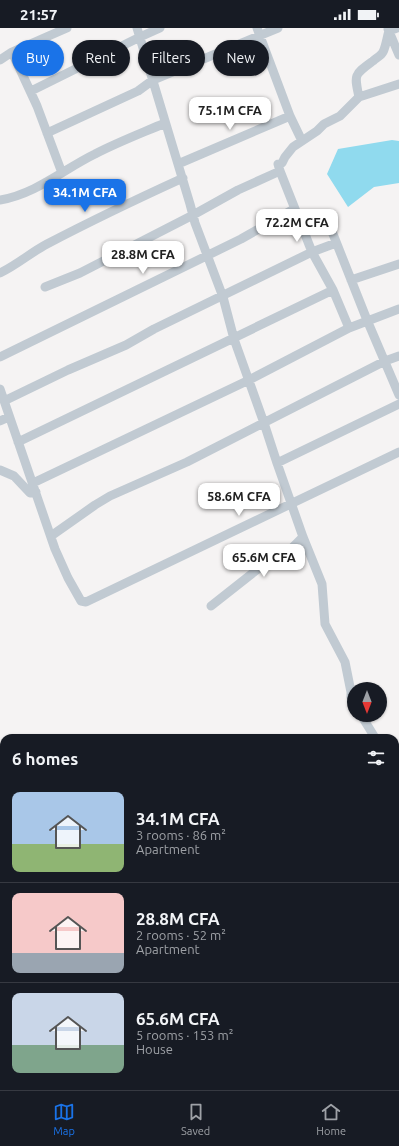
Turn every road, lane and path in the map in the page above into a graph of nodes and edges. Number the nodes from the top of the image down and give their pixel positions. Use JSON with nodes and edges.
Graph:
{"nodes":[{"id":1,"x":68,"y":28,"type":"edge"},
{"id":2,"x":160,"y":28,"type":"edge"},
{"id":3,"x":278,"y":28,"type":"edge"},
{"id":4,"x":391,"y":29,"type":"edge"},
{"id":5,"x":138,"y":32,"type":"edge"},
{"id":6,"x":259,"y":32,"type":"edge"},
{"id":7,"x":40,"y":40,"type":"edge"},
{"id":8,"x":12,"y":52,"type":"edge"},
{"id":9,"x":399,"y":55,"type":"edge"},
{"id":10,"x":0,"y":60,"type":"edge"},
{"id":11,"x":23,"y":76,"type":"edge"},
{"id":12,"x":153,"y":80,"type":"junction"},
{"id":13,"x":399,"y":84,"type":"edge"},
{"id":14,"x":30,"y":91,"type":"junction"},
{"id":15,"x":359,"y":97,"type":"junction"},
{"id":16,"x":290,"y":116,"type":"junction"},
{"id":17,"x":165,"y":123,"type":"junction"},
{"id":18,"x":46,"y":132,"type":"junction"},
{"id":19,"x":302,"y":141,"type":"junction"},
{"id":20,"x":178,"y":164,"type":"junction"},
{"id":21,"x":280,"y":171,"type":"junction"},
{"id":22,"x":62,"y":173,"type":"junction"},
{"id":23,"x":182,"y":178,"type":"junction"},
{"id":24,"x":0,"y":200,"type":"edge"},
{"id":25,"x":294,"y":209,"type":"junction"},
{"id":26,"x":193,"y":216,"type":"junction"},
{"id":27,"x":331,"y":229,"type":"dead end"},
{"id":28,"x":336,"y":243,"type":"junction"},
{"id":29,"x":312,"y":252,"type":"junction"},
{"id":30,"x":207,"y":256,"type":"junction"},
{"id":31,"x":399,"y":264,"type":"edge"},
{"id":32,"x":0,"y":273,"type":"edge"},
{"id":33,"x":351,"y":280,"type":"junction"},
{"id":34,"x":45,"y":287,"type":"dead end"},
{"id":35,"x":333,"y":290,"type":"junction"},
{"id":36,"x":223,"y":296,"type":"junction"},
{"id":37,"x":399,"y":309,"type":"edge"},
{"id":38,"x":367,"y":320,"type":"junction"},
{"id":39,"x":349,"y":328,"type":"junction"},
{"id":40,"x":234,"y":339,"type":"junction"},
{"id":41,"x":399,"y":356,"type":"edge"},
{"id":42,"x":0,"y":357,"type":"edge"},
{"id":43,"x":385,"y":361,"type":"junction"},
{"id":44,"x":250,"y":380,"type":"junction"},
{"id":45,"x":0,"y":389,"type":"edge"},
{"id":46,"x":399,"y":394,"type":"edge"},
{"id":47,"x":4,"y":401,"type":"junction"},
{"id":48,"x":399,"y":404,"type":"edge"},
{"id":49,"x":9,"y":417,"type":"junction"},
{"id":50,"x":0,"y":421,"type":"edge"},
{"id":51,"x":264,"y":422,"type":"junction"},
{"id":52,"x":18,"y":442,"type":"junction"},
{"id":53,"x":399,"y":452,"type":"edge"},
{"id":54,"x":277,"y":464,"type":"junction"},
{"id":55,"x":0,"y":470,"type":"edge"},
{"id":56,"x":33,"y":483,"type":"junction"},
{"id":57,"x":36,"y":492,"type":"junction"},
{"id":58,"x":291,"y":504,"type":"junction"},
{"id":59,"x":51,"y":536,"type":"junction"},
{"id":60,"x":303,"y":537,"type":"junction"},
{"id":61,"x":211,"y":606,"type":"dead end"},
{"id":62,"x":349,"y":682,"type":"edge"},
{"id":63,"x":365,"y":722,"type":"edge"},
{"id":64,"x":373,"y":734,"type":"edge"}],
"edges":[{"from":1,"to":7,"type":"street"},
{"from":2,"to":5,"type":"street"},
{"from":3,"to":6,"type":"street"},
{"from":4,"to":9,"type":"street"},
{"from":4,"to":15,"type":"street"},
{"from":5,"to":12,"type":"street"},
{"from":5,"to":14,"type":"street"},
{"from":6,"to":12,"type":"street"},
{"from":6,"to":16,"type":"street"},
{"from":8,"to":10,"type":"street"},
{"from":11,"to":14,"type":"street"},
{"from":12,"to":17,"type":"street"},
{"from":12,"to":18,"type":"street"},
{"from":13,"to":15,"type":"street"},
{"from":14,"to":18,"type":"street"},
{"from":15,"to":19,"type":"street"},
{"from":16,"to":19,"type":"street"},
{"from":16,"to":20,"type":"street"},
{"from":17,"to":20,"type":"street"},
{"from":17,"to":22,"type":"street"},
{"from":18,"to":22,"type":"street"},
{"from":19,"to":21,"type":"street"},
{"from":20,"to":23,"type":"street"},
{"from":21,"to":25,"type":"street"},
{"from":21,"to":26,"type":"street"},
{"from":22,"to":24,"type":"street"},
{"from":23,"to":26,"type":"street"},
{"from":23,"to":32,"type":"street"},
{"from":25,"to":29,"type":"street"},
{"from":25,"to":30,"type":"street"},
{"from":26,"to":30,"type":"street"},
{"from":26,"to":34,"type":"street"},
{"from":27,"to":28,"type":"street"},
{"from":28,"to":29,"type":"street"},
{"from":28,"to":33,"type":"street"},
{"from":29,"to":35,"type":"street"},
{"from":29,"to":36,"type":"street"},
{"from":30,"to":36,"type":"street"},
{"from":30,"to":42,"type":"street"},
{"from":31,"to":33,"type":"street"},
{"from":33,"to":38,"type":"street"},
{"from":35,"to":39,"type":"street"},
{"from":35,"to":40,"type":"street"},
{"from":36,"to":40,"type":"street"},
{"from":36,"to":47,"type":"street"},
{"from":37,"to":38,"type":"street"},
{"from":38,"to":39,"type":"street"},
{"from":38,"to":43,"type":"street"},
{"from":39,"to":44,"type":"street"},
{"from":40,"to":44,"type":"street"},
{"from":40,"to":52,"type":"street"},
{"from":41,"to":43,"type":"street"},
{"from":43,"to":46,"type":"street"},
{"from":43,"to":51,"type":"street"},
{"from":44,"to":51,"type":"street"},
{"from":44,"to":56,"type":"street"},
{"from":45,"to":47,"type":"street"},
{"from":47,"to":49,"type":"street"},
{"from":48,"to":54,"type":"street"},
{"from":49,"to":50,"type":"street"},
{"from":49,"to":52,"type":"street"},
{"from":51,"to":54,"type":"street"},
{"from":51,"to":59,"type":"street"},
{"from":52,"to":56,"type":"street"},
{"from":53,"to":58,"type":"street"},
{"from":54,"to":58,"type":"street"},
{"from":55,"to":57,"type":"street"},
{"from":56,"to":57,"type":"street"},
{"from":57,"to":59,"type":"street"},
{"from":58,"to":59,"type":"street"},
{"from":58,"to":60,"type":"street"},
{"from":60,"to":61,"type":"street"},
{"from":60,"to":62,"type":"street"},
{"from":63,"to":64,"type":"street"}]}
